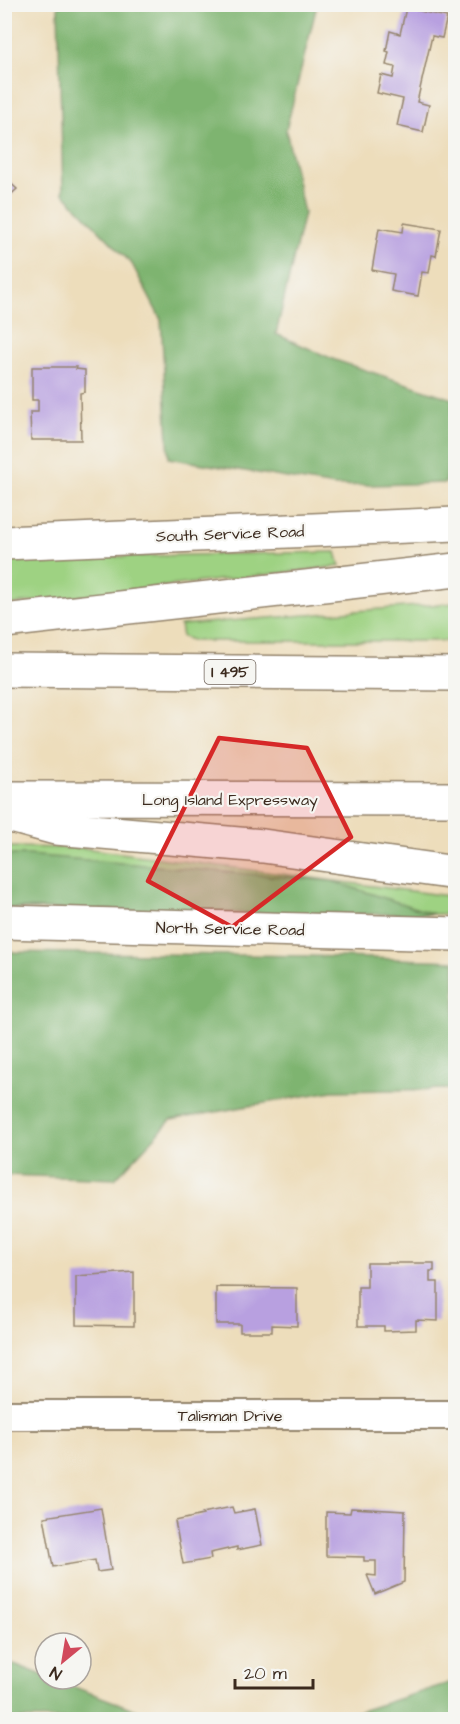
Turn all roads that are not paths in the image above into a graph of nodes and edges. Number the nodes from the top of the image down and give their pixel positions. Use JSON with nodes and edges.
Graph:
{"nodes":[{"id":1,"x":456,"y":524,"type":"edge"},
{"id":2,"x":4,"y":543,"type":"edge"},
{"id":3,"x":456,"y":570,"type":"edge"},
{"id":4,"x":4,"y":621,"type":"edge"},
{"id":5,"x":4,"y":670,"type":"edge"},
{"id":6,"x":456,"y":674,"type":"edge"},
{"id":7,"x":4,"y":798,"type":"edge"},
{"id":8,"x":456,"y":799,"type":"edge"},
{"id":9,"x":4,"y":814,"type":"edge"},
{"id":10,"x":456,"y":873,"type":"edge"},
{"id":11,"x":4,"y":922,"type":"edge"},
{"id":12,"x":456,"y":934,"type":"edge"},
{"id":13,"x":4,"y":1415,"type":"edge"},
{"id":14,"x":456,"y":1415,"type":"edge"}],
"edges":[{"from":1,"to":2,"type":"main road","name":"South Service Road"},
{"from":3,"to":4,"type":"main road"},
{"from":5,"to":6,"type":"main road","number":"I 495"},
{"from":7,"to":8,"type":"main road","name":"Long Island Expressway"},
{"from":9,"to":10,"type":"main road"},
{"from":11,"to":12,"type":"main road","name":"North Service Road"},
{"from":13,"to":14,"type":"street","name":"Talisman Drive"}]}
